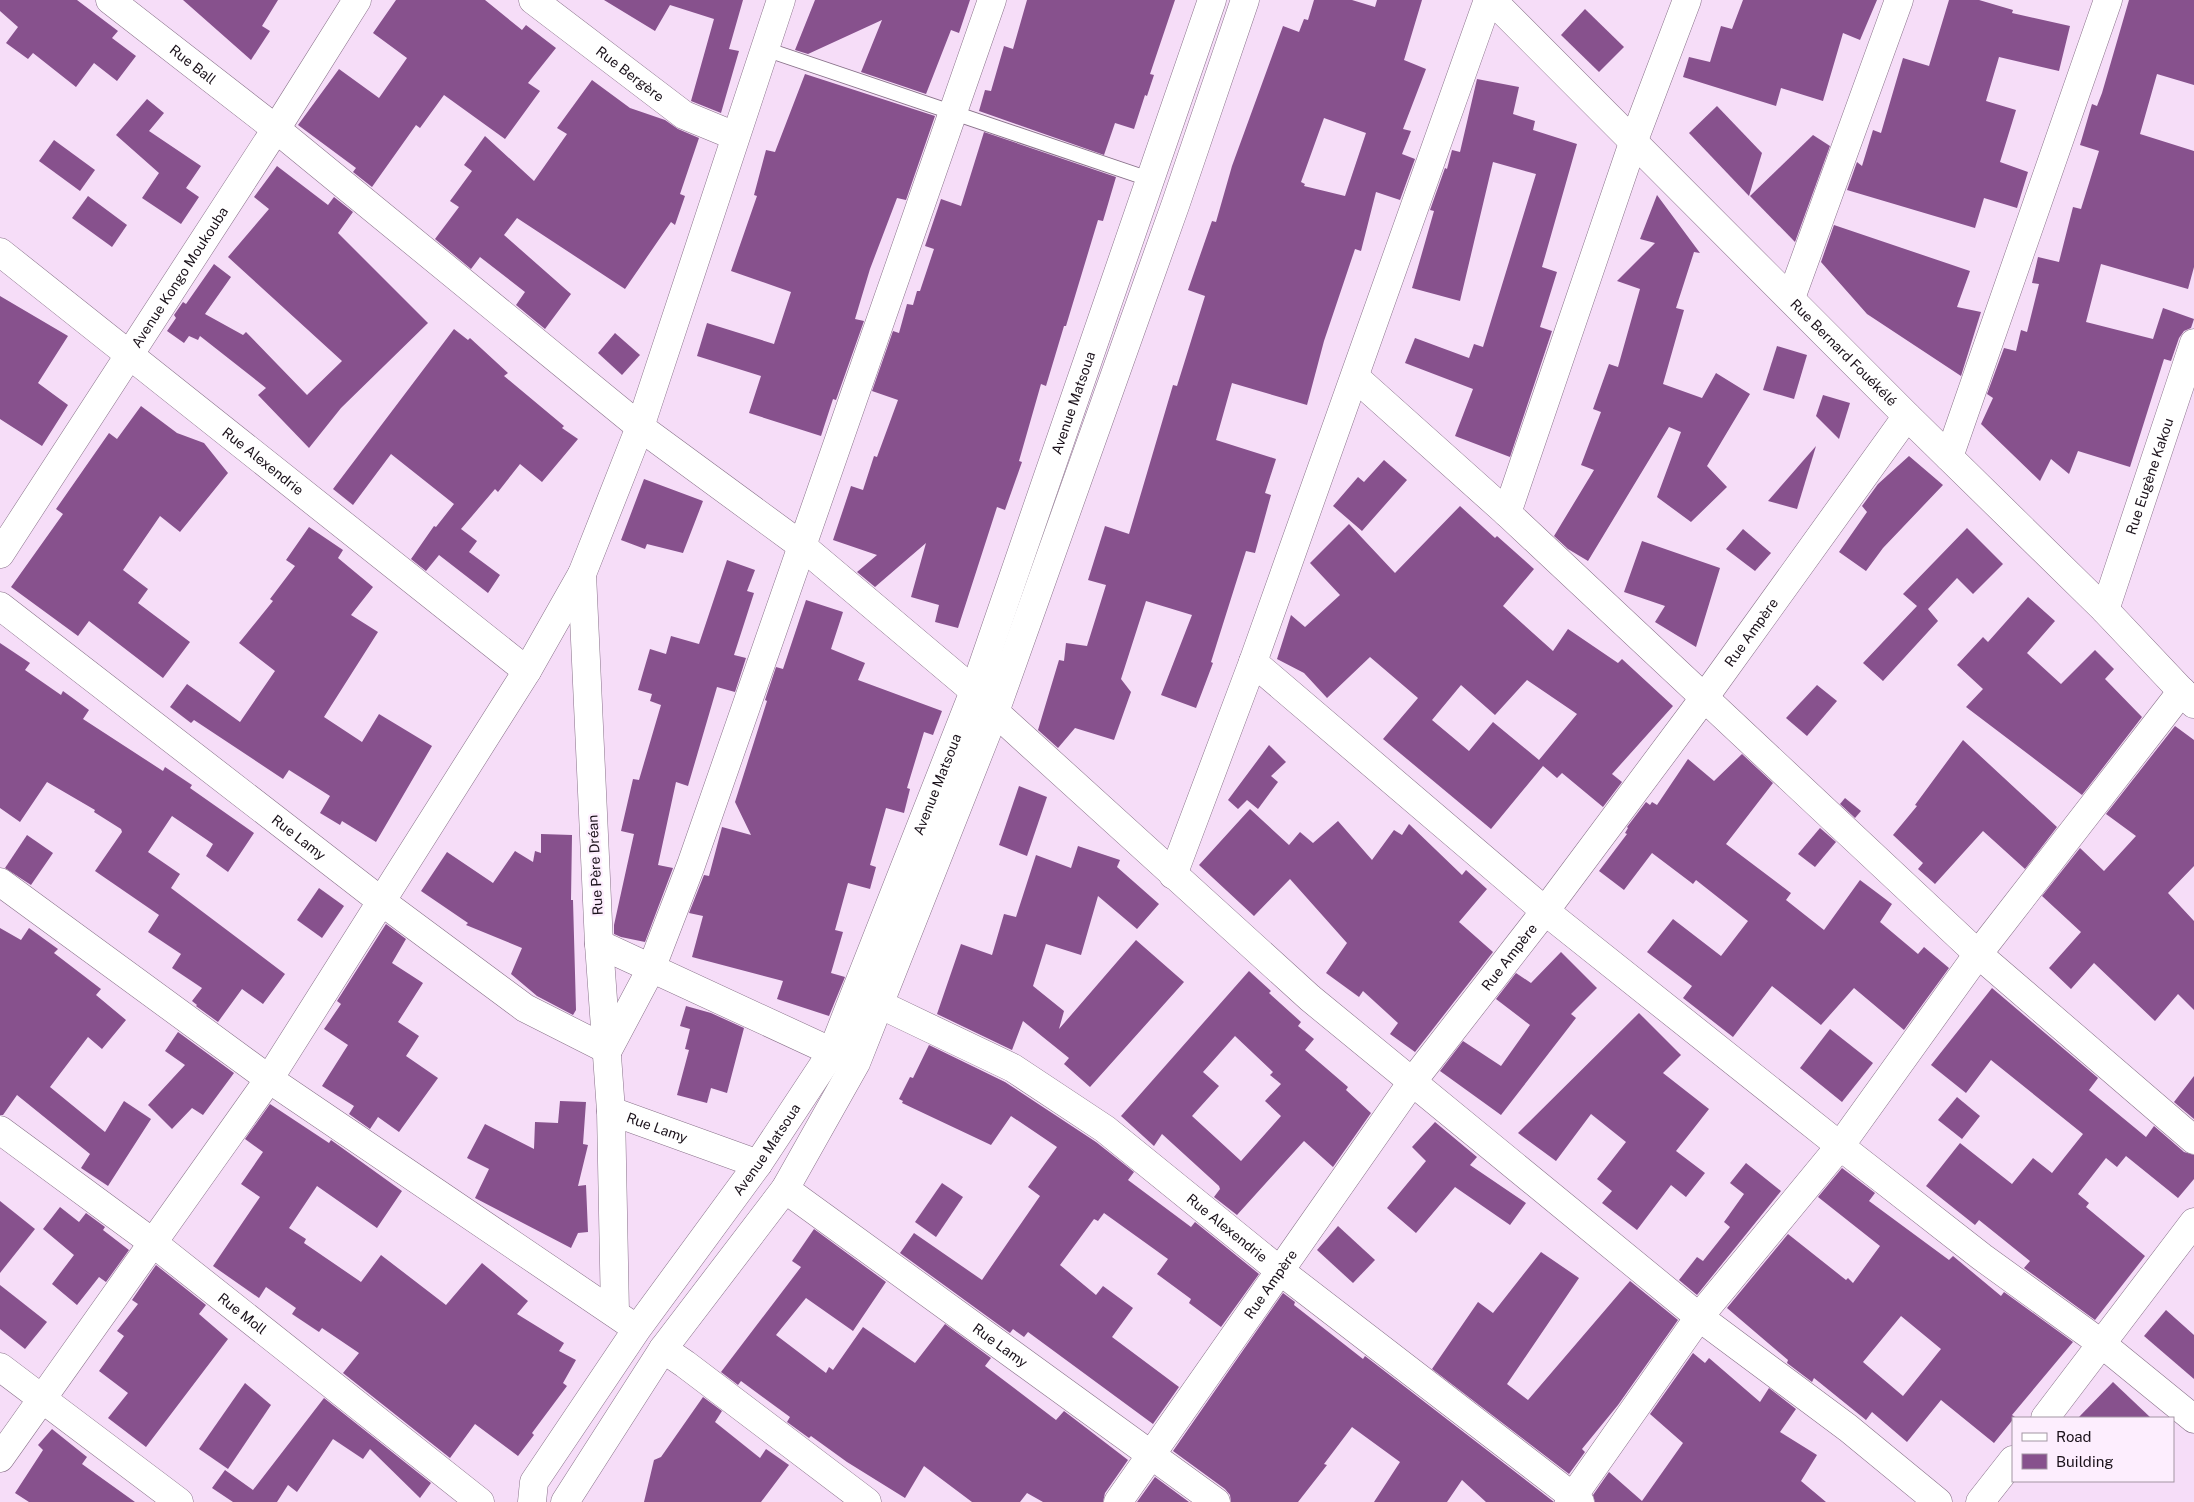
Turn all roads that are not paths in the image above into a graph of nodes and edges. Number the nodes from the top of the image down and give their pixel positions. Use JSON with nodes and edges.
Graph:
{"nodes":[{"id":1,"x":110,"y":0,"type":"edge"},
{"id":2,"x":357,"y":0,"type":"edge"},
{"id":3,"x":533,"y":0,"type":"edge"},
{"id":4,"x":781,"y":0,"type":"edge"},
{"id":5,"x":992,"y":0,"type":"edge"},
{"id":6,"x":1212,"y":0,"type":"edge"},
{"id":7,"x":1245,"y":0,"type":"edge"},
{"id":8,"x":1488,"y":0,"type":"edge"},
{"id":9,"x":1492,"y":0,"type":"edge"},
{"id":10,"x":1687,"y":0,"type":"edge"},
{"id":11,"x":1899,"y":0,"type":"edge"},
{"id":12,"x":2108,"y":0,"type":"edge"},
{"id":13,"x":764,"y":49,"type":"junction"},
{"id":14,"x":954,"y":112,"type":"junction"},
{"id":15,"x":276,"y":129,"type":"junction"},
{"id":16,"x":735,"y":136,"type":"junction"},
{"id":17,"x":1634,"y":140,"type":"junction"},
{"id":18,"x":1149,"y":179,"type":"junction"},
{"id":19,"x":0,"y":252,"type":"edge"},
{"id":20,"x":1790,"y":298,"type":"junction"},
{"id":21,"x":2194,"y":343,"type":"edge"},
{"id":22,"x":129,"y":356,"type":"junction"},
{"id":23,"x":1355,"y":377,"type":"junction"},
{"id":24,"x":1907,"y":416,"type":"junction"},
{"id":25,"x":640,"y":427,"type":"junction"},
{"id":26,"x":1949,"y":457,"type":"junction"},
{"id":27,"x":1507,"y":513,"type":"junction"},
{"id":28,"x":802,"y":546,"type":"junction"},
{"id":29,"x":0,"y":554,"type":"edge"},
{"id":30,"x":582,"y":574,"type":"junction"},
{"id":31,"x":0,"y":606,"type":"edge"},
{"id":32,"x":2105,"y":610,"type":"junction"},
{"id":33,"x":1253,"y":662,"type":"junction"},
{"id":34,"x":527,"y":671,"type":"junction"},
{"id":35,"x":974,"y":691,"type":"junction"},
{"id":36,"x":1704,"y":698,"type":"junction"},
{"id":37,"x":2188,"y":698,"type":"edge"},
{"id":38,"x":995,"y":712,"type":"junction"},
{"id":39,"x":1173,"y":875,"type":"junction"},
{"id":40,"x":0,"y":882,"type":"edge"},
{"id":41,"x":382,"y":901,"type":"junction"},
{"id":42,"x":1545,"y":910,"type":"junction"},
{"id":43,"x":599,"y":944,"type":"junction"},
{"id":44,"x":1978,"y":954,"type":"junction"},
{"id":45,"x":652,"y":969,"type":"junction"},
{"id":46,"x":879,"y":1004,"type":"junction"},
{"id":47,"x":608,"y":1050,"type":"junction"},
{"id":48,"x":832,"y":1052,"type":"junction"},
{"id":49,"x":856,"y":1063,"type":"junction"},
{"id":50,"x":269,"y":1079,"type":"junction"},
{"id":51,"x":1412,"y":1082,"type":"junction"},
{"id":52,"x":612,"y":1111,"type":"junction"},
{"id":53,"x":0,"y":1130,"type":"edge"},
{"id":54,"x":2194,"y":1140,"type":"edge"},
{"id":55,"x":1840,"y":1146,"type":"junction"},
{"id":56,"x":758,"y":1164,"type":"junction"},
{"id":57,"x":786,"y":1189,"type":"junction"},
{"id":58,"x":2194,"y":1222,"type":"edge"},
{"id":59,"x":152,"y":1242,"type":"junction"},
{"id":60,"x":1279,"y":1270,"type":"junction"},
{"id":61,"x":615,"y":1313,"type":"junction"},
{"id":62,"x":1699,"y":1317,"type":"junction"},
{"id":63,"x":637,"y":1330,"type":"junction"},
{"id":64,"x":2102,"y":1344,"type":"junction"},
{"id":65,"x":663,"y":1350,"type":"junction"},
{"id":66,"x":0,"y":1367,"type":"edge"},
{"id":67,"x":42,"y":1398,"type":"junction"},
{"id":68,"x":2046,"y":1417,"type":"edge"},
{"id":69,"x":2194,"y":1419,"type":"edge"},
{"id":70,"x":1152,"y":1456,"type":"junction"},
{"id":71,"x":0,"y":1458,"type":"edge"},
{"id":72,"x":2012,"y":1461,"type":"edge"},
{"id":73,"x":1574,"y":1500,"type":"edge"},
{"id":74,"x":179,"y":1502,"type":"edge"},
{"id":75,"x":480,"y":1502,"type":"edge"},
{"id":76,"x":532,"y":1502,"type":"edge"},
{"id":77,"x":565,"y":1502,"type":"edge"},
{"id":78,"x":868,"y":1502,"type":"edge"},
{"id":79,"x":1118,"y":1502,"type":"edge"},
{"id":80,"x":1216,"y":1502,"type":"edge"},
{"id":81,"x":1938,"y":1502,"type":"edge"},
{"id":82,"x":1980,"y":1502,"type":"edge"}],
"edges":[{"from":1,"to":15,"type":"street","name":"Rue Ball"},
{"from":2,"to":15,"type":"street","name":"Avenue Kongo Moukouba"},
{"from":3,"to":16,"type":"street","name":"Rue Bergère"},
{"from":4,"to":13,"type":"street","name":"Rue Père Dréan"},
{"from":5,"to":14,"type":"street"},
{"from":6,"to":18,"type":"street","name":"Avenue Matsoua"},
{"from":7,"to":38,"type":"street","name":"Avenue Matsoua"},
{"from":8,"to":23,"type":"street"},
{"from":9,"to":17,"type":"street","name":"Rue Bernard Fouékélé"},
{"from":10,"to":17,"type":"street"},
{"from":11,"to":20,"type":"street"},
{"from":12,"to":26,"type":"street"},
{"from":13,"to":14,"type":"lane"},
{"from":13,"to":16,"type":"street","name":"Rue Père Dréan"},
{"from":14,"to":18,"type":"lane"},
{"from":14,"to":28,"type":"street"},
{"from":15,"to":22,"type":"street","name":"Avenue Kongo Moukouba"},
{"from":15,"to":25,"type":"street","name":"Rue Ball"},
{"from":16,"to":25,"type":"street","name":"Rue Père Dréan"},
{"from":17,"to":20,"type":"street","name":"Rue Bernard Fouékélé"},
{"from":17,"to":27,"type":"street"},
{"from":18,"to":35,"type":"street","name":"Avenue Matsoua"},
{"from":19,"to":22,"type":"street","name":"Rue Alexendrie"},
{"from":20,"to":24,"type":"street","name":"Rue Bernard Fouékélé"},
{"from":21,"to":32,"type":"street","name":"Rue Eugène Kakou"},
{"from":22,"to":29,"type":"street","name":"Avenue Kongo Moukouba"},
{"from":22,"to":34,"type":"street","name":"Rue Alexendrie"},
{"from":23,"to":27,"type":"street"},
{"from":23,"to":33,"type":"street"},
{"from":24,"to":26,"type":"street","name":"Rue Bernard Fouékélé"},
{"from":24,"to":36,"type":"street","name":"Rue Ampère"},
{"from":25,"to":28,"type":"street","name":"Rue Ball"},
{"from":25,"to":30,"type":"street","name":"Rue Père Dréan"},
{"from":26,"to":32,"type":"street","name":"Rue Bernard Fouékélé"},
{"from":27,"to":36,"type":"street"},
{"from":28,"to":35,"type":"street","name":"Rue Ball"},
{"from":28,"to":45,"type":"street"},
{"from":30,"to":34,"type":"street"},
{"from":30,"to":43,"type":"street","name":"Rue Père Dréan"},
{"from":31,"to":41,"type":"street","name":"Rue Lamy"},
{"from":32,"to":37,"type":"street","name":"Rue Bernard Fouékélé"},
{"from":33,"to":39,"type":"street"},
{"from":33,"to":42,"type":"street"},
{"from":34,"to":41,"type":"street"},
{"from":35,"to":38,"type":"street","name":"Rue Ball"},
{"from":35,"to":48,"type":"street","name":"Avenue Matsoua"},
{"from":36,"to":42,"type":"street","name":"Rue Ampère"},
{"from":36,"to":44,"type":"street"},
{"from":37,"to":44,"type":"street"},
{"from":38,"to":39,"type":"street","name":"Rue Ball"},
{"from":38,"to":46,"type":"street","name":"Avenue Matsoua"},
{"from":39,"to":51,"type":"street","name":"Rue Ball"},
{"from":40,"to":50,"type":"street"},
{"from":41,"to":47,"type":"street","name":"Rue Lamy"},
{"from":41,"to":50,"type":"street"},
{"from":42,"to":51,"type":"street","name":"Rue Ampère"},
{"from":42,"to":55,"type":"street"},
{"from":43,"to":45,"type":"street"},
{"from":43,"to":47,"type":"street","name":"Rue Père Dréan"},
{"from":44,"to":54,"type":"street"},
{"from":44,"to":55,"type":"street"},
{"from":45,"to":47,"type":"street"},
{"from":45,"to":48,"type":"street"},
{"from":46,"to":49,"type":"street","name":"Avenue Matsoua"},
{"from":46,"to":60,"type":"street","name":"Rue Alexendrie"},
{"from":47,"to":52,"type":"street","name":"Rue Père Dréan"},
{"from":48,"to":49,"type":"street"},
{"from":48,"to":56,"type":"street","name":"Avenue Matsoua"},
{"from":49,"to":57,"type":"street","name":"Avenue Matsoua"},
{"from":50,"to":59,"type":"street"},
{"from":50,"to":61,"type":"street"},
{"from":51,"to":60,"type":"street","name":"Rue Ampère"},
{"from":51,"to":62,"type":"street","name":"Rue Ball"},
{"from":52,"to":56,"type":"street","name":"Rue Lamy"},
{"from":52,"to":61,"type":"street","name":"Rue Père Dréan"},
{"from":53,"to":59,"type":"street","name":"Rue Moll"},
{"from":55,"to":62,"type":"street"},
{"from":55,"to":64,"type":"street"},
{"from":56,"to":63,"type":"street","name":"Avenue Matsoua"},
{"from":57,"to":65,"type":"street","name":"Avenue Matsoua"},
{"from":57,"to":70,"type":"street","name":"Rue Lamy"},
{"from":58,"to":64,"type":"street"},
{"from":59,"to":67,"type":"street"},
{"from":59,"to":75,"type":"street","name":"Rue Moll"},
{"from":60,"to":70,"type":"street","name":"Rue Ampère"},
{"from":60,"to":73,"type":"street","name":"Rue Alexendrie"},
{"from":61,"to":63,"type":"street"},
{"from":62,"to":73,"type":"street"},
{"from":62,"to":81,"type":"street","name":"Rue Ball"},
{"from":63,"to":76,"type":"street","name":"Avenue Matsoua"},
{"from":64,"to":68,"type":"street"},
{"from":64,"to":69,"type":"street"},
{"from":65,"to":77,"type":"street","name":"Avenue Matsoua"},
{"from":65,"to":78,"type":"street"},
{"from":66,"to":67,"type":"street"},
{"from":67,"to":71,"type":"street"},
{"from":67,"to":74,"type":"street"},
{"from":70,"to":79,"type":"street","name":"Rue Ampère"},
{"from":70,"to":80,"type":"street","name":"Rue Lamy"},
{"from":72,"to":82,"type":"street"}]}
